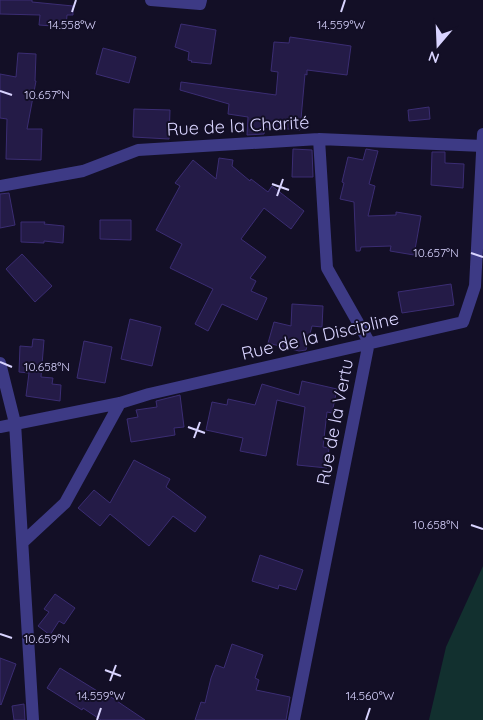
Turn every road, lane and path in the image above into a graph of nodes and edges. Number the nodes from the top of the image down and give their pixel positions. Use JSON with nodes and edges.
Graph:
{"nodes":[{"id":1,"x":151,"y":0,"type":"edge"},
{"id":2,"x":201,"y":0,"type":"edge"},
{"id":3,"x":319,"y":139,"type":"junction"},
{"id":4,"x":483,"y":142,"type":"edge"},
{"id":5,"x":0,"y":186,"type":"edge"},
{"id":6,"x":369,"y":342,"type":"junction"},
{"id":7,"x":0,"y":363,"type":"edge"},
{"id":8,"x":120,"y":403,"type":"junction"},
{"id":9,"x":15,"y":423,"type":"junction"},
{"id":10,"x":0,"y":427,"type":"edge"},
{"id":11,"x":22,"y":542,"type":"junction"},
{"id":12,"x":33,"y":720,"type":"edge"},
{"id":13,"x":294,"y":720,"type":"edge"}],
"edges":[{"from":1,"to":2,"type":"street"},
{"from":3,"to":4,"type":"street","name":"Rue de la Charité"},
{"from":3,"to":5,"type":"street","name":"Rue de la Charité"},
{"from":3,"to":6,"type":"street","name":"Rue de la Vertu"},
{"from":4,"to":6,"type":"street","name":"Rue de la Discipline"},
{"from":6,"to":8,"type":"street","name":"Rue de la Discipline"},
{"from":6,"to":13,"type":"street","name":"Rue de la Vertu"},
{"from":7,"to":9,"type":"street"},
{"from":8,"to":9,"type":"street","name":"Rue de la Discipline"},
{"from":8,"to":11,"type":"street"},
{"from":9,"to":10,"type":"street","name":"Rue de la Discipline"},
{"from":9,"to":11,"type":"street"},
{"from":11,"to":12,"type":"street"}]}
